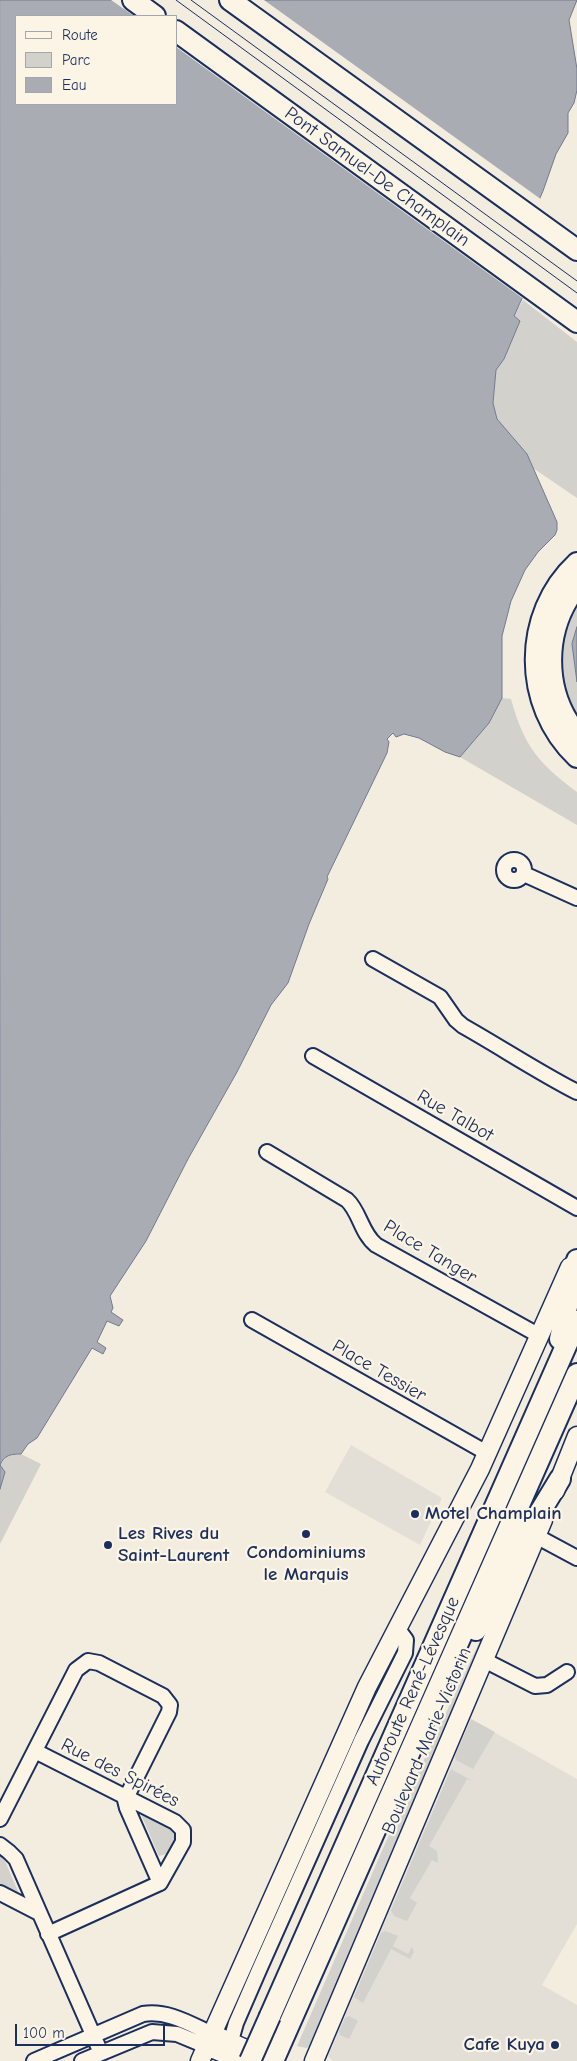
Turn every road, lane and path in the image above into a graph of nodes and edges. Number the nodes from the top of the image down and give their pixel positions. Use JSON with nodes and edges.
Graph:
{"nodes":[{"id":1,"x":133,"y":0,"type":"edge"},
{"id":2,"x":230,"y":0,"type":"edge"},
{"id":3,"x":154,"y":15,"type":"edge"},
{"id":4,"x":178,"y":32,"type":"edge"},
{"id":5,"x":577,"y":250,"type":"edge"},
{"id":6,"x":577,"y":322,"type":"edge"},
{"id":7,"x":577,"y":563,"type":"edge"},
{"id":8,"x":577,"y":586,"type":"edge"},
{"id":9,"x":577,"y":734,"type":"edge"},
{"id":10,"x":577,"y":757,"type":"edge"},
{"id":11,"x":524,"y":874,"type":"dead end"},
{"id":12,"x":577,"y":898,"type":"edge"},
{"id":13,"x":373,"y":959,"type":"dead end"},
{"id":14,"x":313,"y":1056,"type":"dead end"},
{"id":15,"x":577,"y":1092,"type":"edge"},
{"id":16,"x":267,"y":1152,"type":"dead end"},
{"id":17,"x":577,"y":1208,"type":"edge"},
{"id":18,"x":577,"y":1250,"type":"edge"},
{"id":19,"x":577,"y":1260,"type":"edge"},
{"id":20,"x":252,"y":1320,"type":"dead end"},
{"id":21,"x":577,"y":1321,"type":"edge"},
{"id":22,"x":540,"y":1336,"type":"junction"},
{"id":23,"x":577,"y":1374,"type":"edge"},
{"id":24,"x":550,"y":1380,"type":"junction"},
{"id":25,"x":577,"y":1436,"type":"edge"},
{"id":26,"x":487,"y":1453,"type":"junction"},
{"id":27,"x":560,"y":1479,"type":"junction"},
{"id":28,"x":536,"y":1536,"type":"junction"},
{"id":29,"x":577,"y":1558,"type":"edge"},
{"id":30,"x":397,"y":1628,"type":"junction"},
{"id":31,"x":484,"y":1660,"type":"junction"},
{"id":32,"x":567,"y":1672,"type":"dead end"},
{"id":33,"x":422,"y":1723,"type":"junction"},
{"id":34,"x":35,"y":1751,"type":"junction"},
{"id":35,"x":126,"y":1797,"type":"junction"},
{"id":36,"x":0,"y":1819,"type":"edge"},
{"id":37,"x":0,"y":1845,"type":"edge"},
{"id":38,"x":160,"y":1883,"type":"junction"},
{"id":39,"x":0,"y":1893,"type":"edge"},
{"id":40,"x":39,"y":1913,"type":"junction"},
{"id":41,"x":48,"y":1934,"type":"junction"},
{"id":42,"x":92,"y":2034,"type":"junction"},
{"id":43,"x":206,"y":2047,"type":"edge"},
{"id":44,"x":229,"y":2048,"type":"junction"},
{"id":45,"x":101,"y":2053,"type":"junction"},
{"id":46,"x":34,"y":2061,"type":"edge"},
{"id":47,"x":82,"y":2061,"type":"edge"},
{"id":48,"x":243,"y":2061,"type":"edge"},
{"id":49,"x":250,"y":2061,"type":"edge"},
{"id":50,"x":273,"y":2061,"type":"edge"},
{"id":51,"x":314,"y":2061,"type":"edge"}],
"edges":[{"from":1,"to":3,"type":"highway"},
{"from":2,"to":5,"type":"highway"},
{"from":4,"to":6,"type":"highway","name":"Pont Samuel-De Champlain"},
{"from":7,"to":10,"type":"highway"},
{"from":8,"to":9,"type":"highway"},
{"from":11,"to":12,"type":"street"},
{"from":13,"to":15,"type":"street"},
{"from":14,"to":17,"type":"street","name":"Rue Talbot"},
{"from":16,"to":22,"type":"street","name":"Place Tanger"},
{"from":18,"to":22,"type":"main road"},
{"from":19,"to":24,"type":"highway"},
{"from":20,"to":26,"type":"street","name":"Place Tessier"},
{"from":21,"to":24,"type":"highway","name":"Autoroute René-Lévesque"},
{"from":22,"to":26,"type":"main road"},
{"from":23,"to":33,"type":"highway","name":"Autoroute René-Lévesque"},
{"from":24,"to":49,"type":"highway","name":"Autoroute René-Lévesque","bridge":true},
{"from":25,"to":27,"type":"main road","name":"Boulevard Marie-Victorin"},
{"from":26,"to":30,"type":"main road"},
{"from":27,"to":28,"type":"main road","name":"Boulevard Marie-Victorin"},
{"from":27,"to":33,"type":"highway"},
{"from":28,"to":29,"type":"street"},
{"from":28,"to":31,"type":"main road","name":"Boulevard Marie-Victorin"},
{"from":30,"to":43,"type":"main road"},
{"from":30,"to":44,"type":"street"},
{"from":31,"to":32,"type":"street"},
{"from":31,"to":51,"type":"main road","name":"Boulevard Marie-Victorin"},
{"from":33,"to":50,"type":"highway","name":"Autoroute René-Lévesque"},
{"from":34,"to":35,"type":"street","name":"Rue des Spirées"},
{"from":34,"to":35,"type":"street"},
{"from":34,"to":36,"type":"street"},
{"from":35,"to":38,"type":"street"},
{"from":35,"to":38,"type":"street","name":"Rue des Spirées"},
{"from":37,"to":40,"type":"street"},
{"from":38,"to":41,"type":"street"},
{"from":39,"to":40,"type":"street"},
{"from":40,"to":41,"type":"street"},
{"from":41,"to":42,"type":"street"},
{"from":42,"to":43,"type":"street"},
{"from":42,"to":45,"type":"street"},
{"from":42,"to":46,"type":"street"},
{"from":43,"to":44,"type":"main road"},
{"from":43,"to":45,"type":"street"},
{"from":44,"to":48,"type":"main road"},
{"from":44,"to":50,"type":"main road"},
{"from":45,"to":47,"type":"street"}]}
